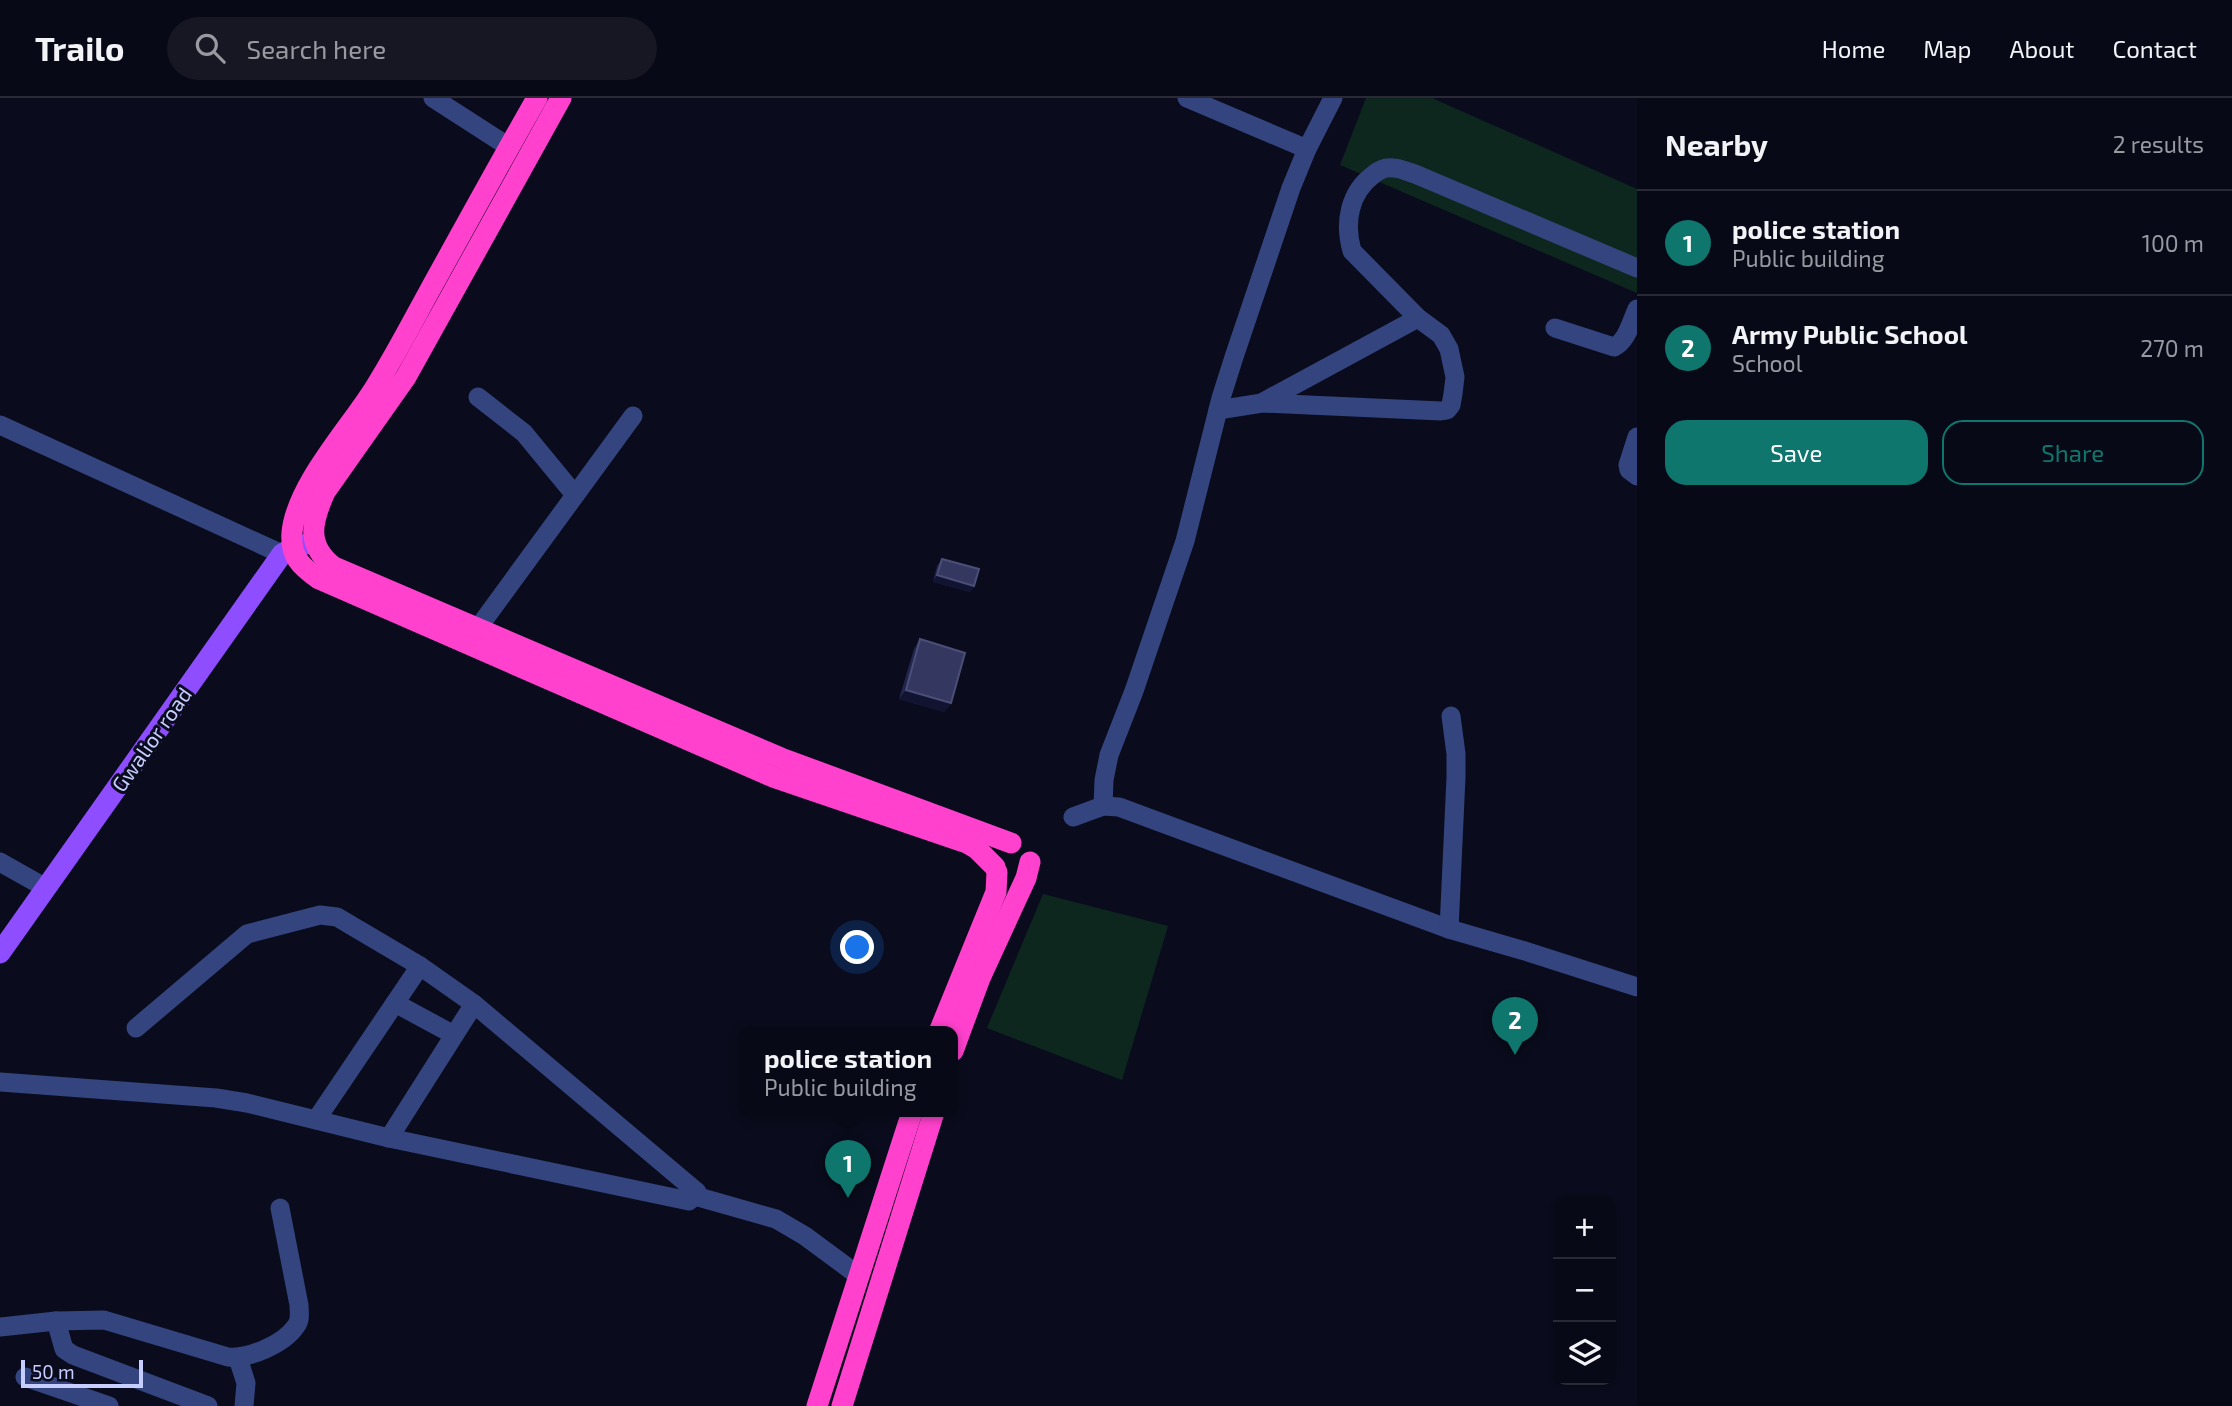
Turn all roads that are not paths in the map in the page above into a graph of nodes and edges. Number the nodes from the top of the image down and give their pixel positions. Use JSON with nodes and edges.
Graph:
{"nodes":[{"id":1,"x":433,"y":98,"type":"edge"},
{"id":2,"x":537,"y":98,"type":"edge"},
{"id":3,"x":561,"y":98,"type":"edge"},
{"id":4,"x":1186,"y":98,"type":"edge"},
{"id":5,"x":1333,"y":98,"type":"edge"},
{"id":6,"x":509,"y":147,"type":"junction"},
{"id":7,"x":1307,"y":149,"type":"junction"},
{"id":8,"x":1637,"y":268,"type":"edge"},
{"id":9,"x":1637,"y":309,"type":"edge"},
{"id":10,"x":1418,"y":318,"type":"junction"},
{"id":11,"x":1555,"y":328,"type":"dead end"},
{"id":12,"x":478,"y":397,"type":"dead end"},
{"id":13,"x":1262,"y":403,"type":"junction"},
{"id":14,"x":1218,"y":410,"type":"junction"},
{"id":15,"x":634,"y":416,"type":"dead end"},
{"id":16,"x":0,"y":425,"type":"edge"},
{"id":17,"x":1637,"y":437,"type":"edge"},
{"id":18,"x":1637,"y":476,"type":"edge"},
{"id":19,"x":575,"y":495,"type":"junction"},
{"id":20,"x":315,"y":542,"type":"junction"},
{"id":21,"x":287,"y":551,"type":"junction"},
{"id":22,"x":478,"y":628,"type":"junction"},
{"id":23,"x":1451,"y":716,"type":"dead end"},
{"id":24,"x":1104,"y":806,"type":"junction"},
{"id":25,"x":1073,"y":817,"type":"dead end"},
{"id":26,"x":1011,"y":843,"type":"junction"},
{"id":27,"x":0,"y":862,"type":"edge"},
{"id":28,"x":1030,"y":862,"type":"junction"},
{"id":29,"x":996,"y":869,"type":"junction"},
{"id":30,"x":46,"y":888,"type":"junction"},
{"id":31,"x":1449,"y":929,"type":"junction"},
{"id":32,"x":0,"y":953,"type":"edge"},
{"id":33,"x":420,"y":966,"type":"junction"},
{"id":34,"x":1637,"y":987,"type":"edge"},
{"id":35,"x":395,"y":1003,"type":"junction"},
{"id":36,"x":474,"y":1004,"type":"junction"},
{"id":37,"x":941,"y":1026,"type":"edge"},
{"id":38,"x":136,"y":1028,"type":"dead end"},
{"id":39,"x":454,"y":1035,"type":"junction"},
{"id":40,"x":958,"y":1037,"type":"edge"},
{"id":41,"x":0,"y":1082,"type":"edge"},
{"id":42,"x":910,"y":1117,"type":"edge"},
{"id":43,"x":932,"y":1117,"type":"edge"},
{"id":44,"x":316,"y":1120,"type":"junction"},
{"id":45,"x":389,"y":1138,"type":"junction"},
{"id":46,"x":695,"y":1196,"type":"junction"},
{"id":47,"x":280,"y":1208,"type":"dead end"},
{"id":48,"x":859,"y":1276,"type":"junction"},
{"id":49,"x":56,"y":1321,"type":"junction"},
{"id":50,"x":0,"y":1327,"type":"edge"},
{"id":51,"x":238,"y":1358,"type":"junction"},
{"id":52,"x":25,"y":1377,"type":"dead end"},
{"id":53,"x":109,"y":1406,"type":"edge"},
{"id":54,"x":208,"y":1406,"type":"edge"},
{"id":55,"x":244,"y":1406,"type":"edge"},
{"id":56,"x":817,"y":1406,"type":"edge"},
{"id":57,"x":842,"y":1406,"type":"edge"}],
"edges":[{"from":1,"to":6,"type":"street"},
{"from":2,"to":6,"type":"highway"},
{"from":3,"to":20,"type":"highway"},
{"from":4,"to":7,"type":"street"},
{"from":5,"to":7,"type":"street"},
{"from":6,"to":21,"type":"highway"},
{"from":7,"to":14,"type":"street"},
{"from":8,"to":10,"type":"street"},
{"from":9,"to":11,"type":"street"},
{"from":10,"to":13,"type":"street"},
{"from":10,"to":13,"type":"street"},
{"from":12,"to":19,"type":"street"},
{"from":13,"to":14,"type":"street"},
{"from":14,"to":24,"type":"street"},
{"from":15,"to":19,"type":"street"},
{"from":16,"to":21,"type":"street"},
{"from":17,"to":18,"type":"street"},
{"from":19,"to":22,"type":"street"},
{"from":20,"to":21,"type":"main road"},
{"from":20,"to":22,"type":"highway"},
{"from":21,"to":29,"type":"highway"},
{"from":21,"to":30,"type":"main road","name":"Gwalior road"},
{"from":22,"to":26,"type":"highway"},
{"from":23,"to":31,"type":"street"},
{"from":24,"to":25,"type":"street"},
{"from":24,"to":31,"type":"street"},
{"from":26,"to":28,"type":"highway"},
{"from":26,"to":29,"type":"highway"},
{"from":27,"to":30,"type":"street"},
{"from":28,"to":29,"type":"highway"},
{"from":28,"to":40,"type":"highway"},
{"from":29,"to":37,"type":"highway"},
{"from":30,"to":32,"type":"main road","name":"Gwalior road"},
{"from":31,"to":34,"type":"street"},
{"from":33,"to":35,"type":"street"},
{"from":33,"to":36,"type":"street"},
{"from":33,"to":38,"type":"street"},
{"from":35,"to":39,"type":"street"},
{"from":35,"to":44,"type":"street"},
{"from":36,"to":39,"type":"street"},
{"from":36,"to":46,"type":"street"},
{"from":39,"to":45,"type":"street"},
{"from":41,"to":44,"type":"street"},
{"from":42,"to":48,"type":"highway"},
{"from":43,"to":57,"type":"highway"},
{"from":44,"to":45,"type":"street"},
{"from":45,"to":46,"type":"street"},
{"from":46,"to":48,"type":"street"},
{"from":47,"to":51,"type":"street"},
{"from":48,"to":56,"type":"highway"},
{"from":49,"to":50,"type":"street"},
{"from":49,"to":51,"type":"street"},
{"from":49,"to":54,"type":"street"},
{"from":51,"to":55,"type":"street"},
{"from":52,"to":53,"type":"street"}]}
